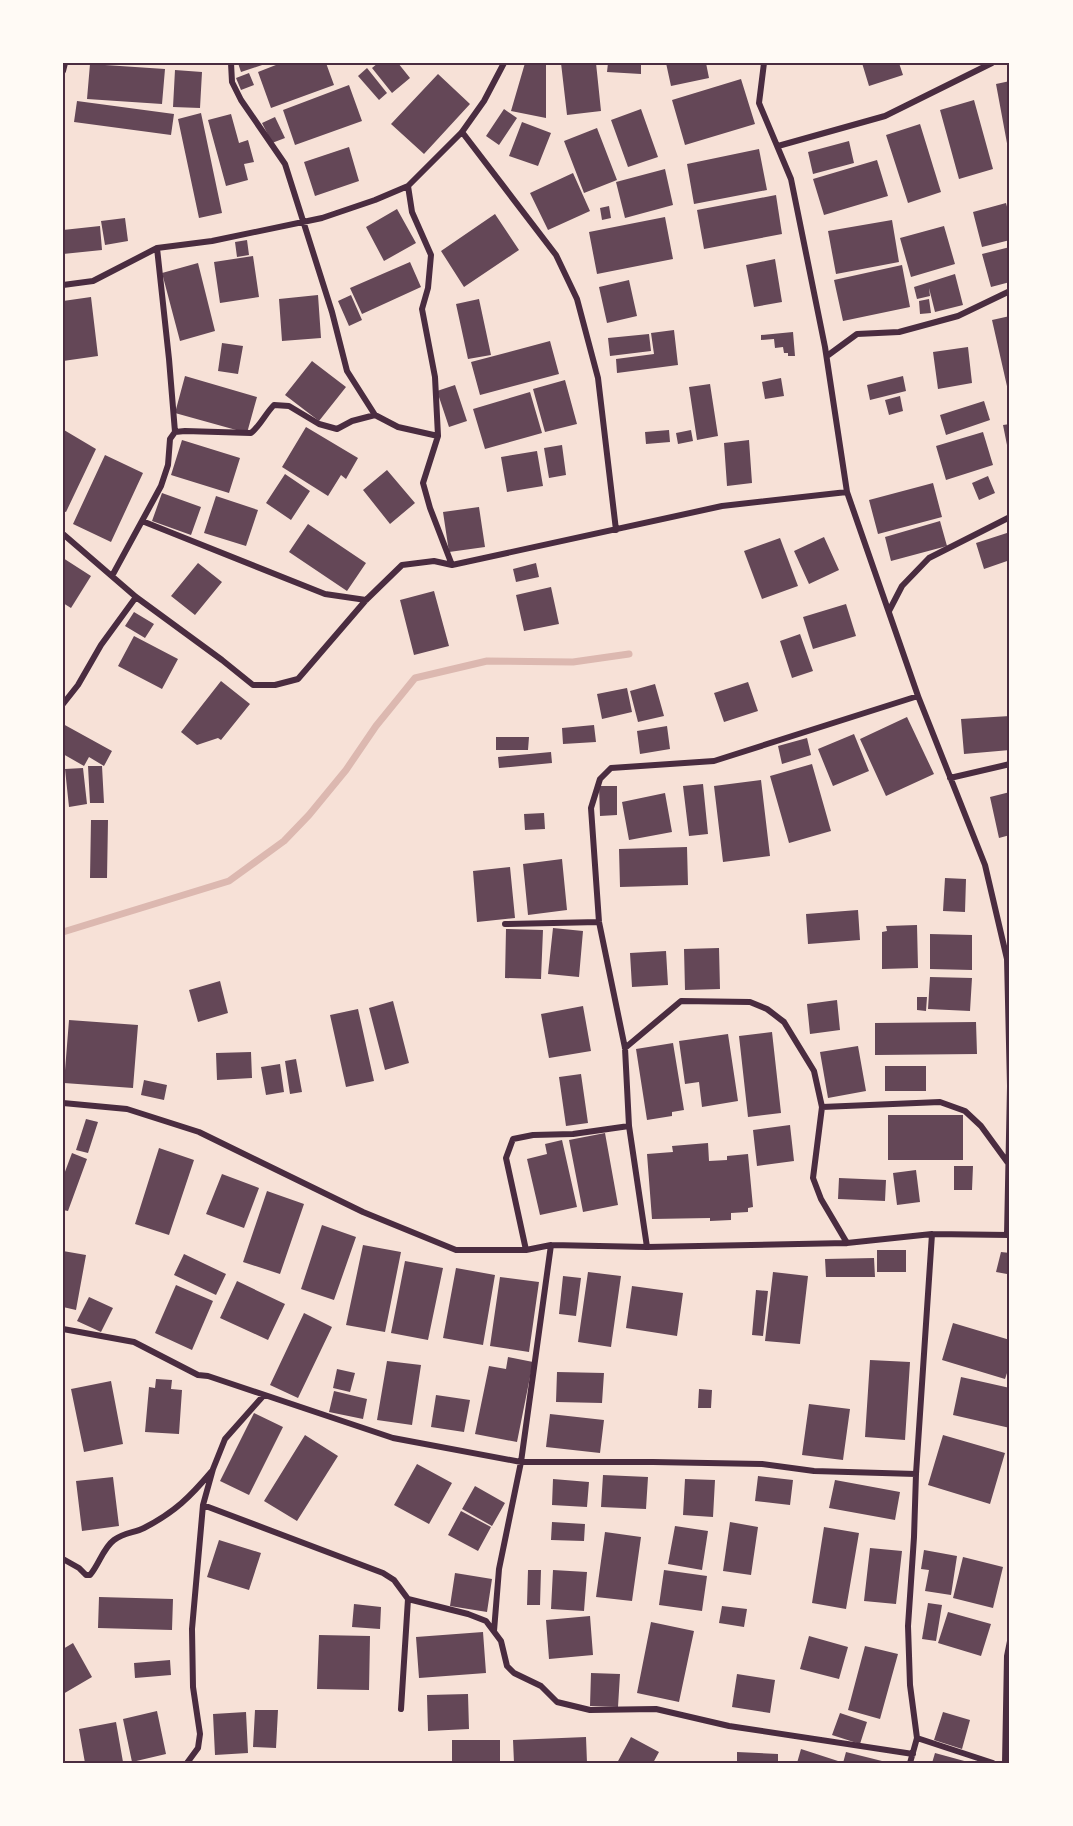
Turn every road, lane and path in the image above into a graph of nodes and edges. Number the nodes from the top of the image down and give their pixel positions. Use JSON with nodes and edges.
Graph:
{"nodes":[{"id":1,"x":65,"y":63,"type":"edge"},
{"id":2,"x":231,"y":63,"type":"edge"},
{"id":3,"x":764,"y":63,"type":"edge"},
{"id":4,"x":992,"y":63,"type":"edge"},
{"id":5,"x":502,"y":64,"type":"edge"},
{"id":6,"x":63,"y":71,"type":"edge"},
{"id":7,"x":462,"y":132,"type":"junction"},
{"id":8,"x":778,"y":146,"type":"junction"},
{"id":9,"x":408,"y":186,"type":"junction"},
{"id":10,"x":304,"y":222,"type":"junction"},
{"id":11,"x":157,"y":248,"type":"junction"},
{"id":12,"x":63,"y":285,"type":"edge"},
{"id":13,"x":1010,"y":291,"type":"edge"},
{"id":14,"x":827,"y":356,"type":"junction"},
{"id":15,"x":375,"y":415,"type":"junction"},
{"id":16,"x":175,"y":432,"type":"junction"},
{"id":17,"x":438,"y":435,"type":"junction"},
{"id":18,"x":848,"y":492,"type":"junction"},
{"id":19,"x":1010,"y":517,"type":"edge"},
{"id":20,"x":142,"y":521,"type":"junction"},
{"id":21,"x":616,"y":530,"type":"junction"},
{"id":22,"x":63,"y":534,"type":"edge"},
{"id":23,"x":452,"y":565,"type":"junction"},
{"id":24,"x":112,"y":576,"type":"junction"},
{"id":25,"x":136,"y":597,"type":"junction"},
{"id":26,"x":366,"y":600,"type":"junction"},
{"id":27,"x":889,"y":611,"type":"junction"},
{"id":28,"x":918,"y":696,"type":"junction"},
{"id":29,"x":63,"y":704,"type":"edge"},
{"id":30,"x":1010,"y":764,"type":"edge"},
{"id":31,"x":950,"y":778,"type":"junction"},
{"id":32,"x":599,"y":922,"type":"junction"},
{"id":33,"x":505,"y":924,"type":"dead end"},
{"id":34,"x":625,"y":1048,"type":"junction"},
{"id":35,"x":63,"y":1103,"type":"edge"},
{"id":36,"x":822,"y":1107,"type":"junction"},
{"id":37,"x":629,"y":1126,"type":"junction"},
{"id":38,"x":1008,"y":1164,"type":"junction"},
{"id":39,"x":932,"y":1234,"type":"junction"},
{"id":40,"x":1008,"y":1235,"type":"edge"},
{"id":41,"x":847,"y":1243,"type":"junction"},
{"id":42,"x":552,"y":1245,"type":"junction"},
{"id":43,"x":647,"y":1247,"type":"junction"},
{"id":44,"x":526,"y":1250,"type":"junction"},
{"id":45,"x":63,"y":1329,"type":"edge"},
{"id":46,"x":264,"y":1395,"type":"junction"},
{"id":47,"x":520,"y":1462,"type":"junction"},
{"id":48,"x":213,"y":1469,"type":"junction"},
{"id":49,"x":916,"y":1474,"type":"junction"},
{"id":50,"x":203,"y":1505,"type":"junction"},
{"id":51,"x":63,"y":1559,"type":"edge"},
{"id":52,"x":408,"y":1599,"type":"junction"},
{"id":53,"x":494,"y":1631,"type":"junction"},
{"id":54,"x":1010,"y":1641,"type":"edge"},
{"id":55,"x":401,"y":1709,"type":"dead end"},
{"id":56,"x":917,"y":1738,"type":"junction"},
{"id":57,"x":913,"y":1754,"type":"junction"},
{"id":58,"x":188,"y":1763,"type":"edge"},
{"id":59,"x":910,"y":1763,"type":"edge"},
{"id":60,"x":993,"y":1763,"type":"edge"},
{"id":61,"x":1005,"y":1763,"type":"edge"}],
"edges":[{"from":1,"to":6,"type":"street"},
{"from":2,"to":10,"type":"street"},
{"from":3,"to":8,"type":"street"},
{"from":4,"to":8,"type":"street"},
{"from":5,"to":7,"type":"street"},
{"from":7,"to":9,"type":"street"},
{"from":7,"to":21,"type":"street"},
{"from":8,"to":14,"type":"street"},
{"from":9,"to":10,"type":"street"},
{"from":9,"to":17,"type":"street"},
{"from":10,"to":11,"type":"street"},
{"from":10,"to":15,"type":"street"},
{"from":11,"to":12,"type":"street"},
{"from":11,"to":16,"type":"street"},
{"from":13,"to":14,"type":"street"},
{"from":14,"to":18,"type":"street"},
{"from":15,"to":16,"type":"street"},
{"from":15,"to":17,"type":"street"},
{"from":16,"to":20,"type":"street"},
{"from":17,"to":23,"type":"street"},
{"from":18,"to":21,"type":"street"},
{"from":18,"to":27,"type":"street"},
{"from":19,"to":27,"type":"street"},
{"from":20,"to":24,"type":"street"},
{"from":20,"to":26,"type":"street"},
{"from":21,"to":23,"type":"street"},
{"from":22,"to":24,"type":"street"},
{"from":23,"to":26,"type":"street"},
{"from":24,"to":25,"type":"street"},
{"from":25,"to":26,"type":"street"},
{"from":25,"to":29,"type":"street"},
{"from":27,"to":28,"type":"street"},
{"from":28,"to":31,"type":"street"},
{"from":28,"to":32,"type":"street"},
{"from":30,"to":31,"type":"street"},
{"from":31,"to":38,"type":"street"},
{"from":32,"to":33,"type":"street"},
{"from":32,"to":34,"type":"street"},
{"from":34,"to":36,"type":"street"},
{"from":34,"to":37,"type":"street"},
{"from":35,"to":44,"type":"street"},
{"from":36,"to":38,"type":"street"},
{"from":36,"to":41,"type":"street"},
{"from":37,"to":43,"type":"street"},
{"from":37,"to":44,"type":"street"},
{"from":38,"to":40,"type":"street"},
{"from":39,"to":40,"type":"street"},
{"from":39,"to":41,"type":"street"},
{"from":39,"to":49,"type":"street"},
{"from":41,"to":43,"type":"street"},
{"from":42,"to":43,"type":"street"},
{"from":42,"to":44,"type":"street"},
{"from":42,"to":47,"type":"street"},
{"from":45,"to":46,"type":"street"},
{"from":46,"to":47,"type":"street"},
{"from":46,"to":48,"type":"street"},
{"from":47,"to":49,"type":"street"},
{"from":47,"to":53,"type":"street"},
{"from":48,"to":50,"type":"street"},
{"from":48,"to":51,"type":"street"},
{"from":49,"to":56,"type":"street"},
{"from":50,"to":52,"type":"street"},
{"from":50,"to":58,"type":"street"},
{"from":52,"to":53,"type":"street"},
{"from":52,"to":55,"type":"street"},
{"from":53,"to":57,"type":"street"},
{"from":54,"to":61,"type":"street"},
{"from":56,"to":57,"type":"street"},
{"from":56,"to":60,"type":"street"},
{"from":57,"to":59,"type":"street"}]}
